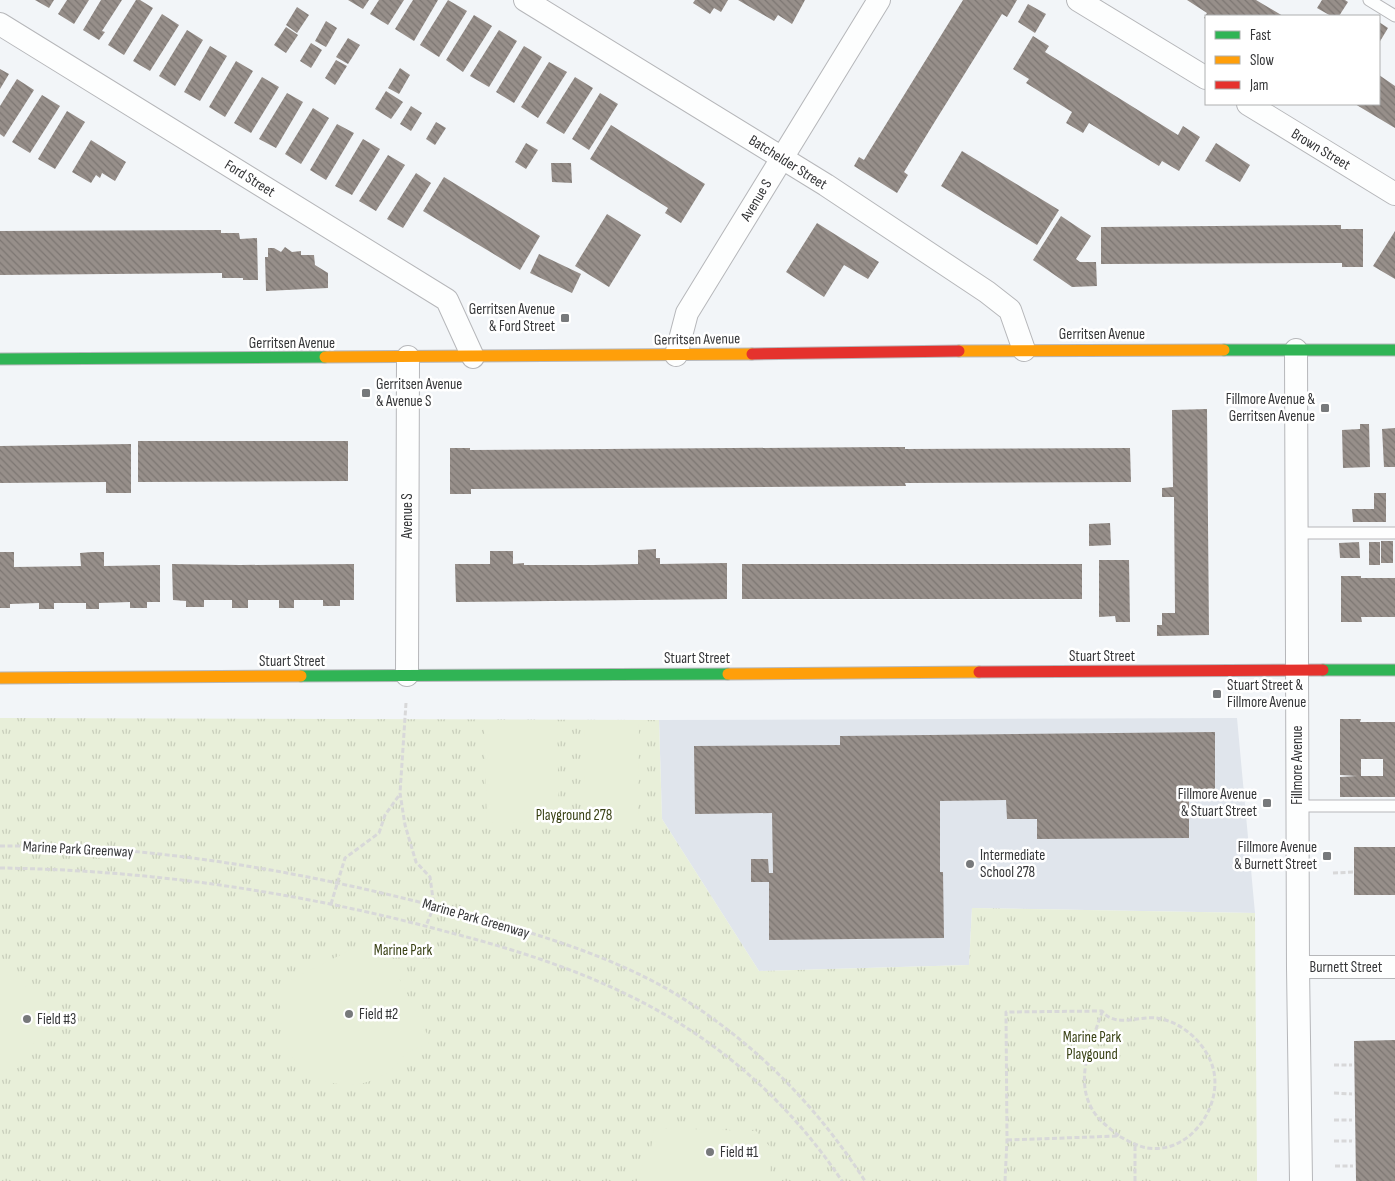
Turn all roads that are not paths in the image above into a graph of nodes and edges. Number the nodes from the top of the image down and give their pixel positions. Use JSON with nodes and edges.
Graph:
{"nodes":[{"id":1,"x":525,"y":0,"type":"edge"},
{"id":2,"x":879,"y":0,"type":"edge"},
{"id":3,"x":1078,"y":0,"type":"edge"},
{"id":4,"x":1369,"y":0,"type":"edge"},
{"id":5,"x":1395,"y":16,"type":"edge"},
{"id":6,"x":0,"y":24,"type":"edge"},
{"id":7,"x":1205,"y":77,"type":"edge"},
{"id":8,"x":1250,"y":105,"type":"edge"},
{"id":9,"x":781,"y":158,"type":"junction"},
{"id":10,"x":1395,"y":194,"type":"edge"},
{"id":11,"x":1024,"y":350,"type":"junction"},
{"id":12,"x":1296,"y":350,"type":"junction"},
{"id":13,"x":1395,"y":350,"type":"edge"},
{"id":14,"x":676,"y":355,"type":"junction"},
{"id":15,"x":408,"y":357,"type":"junction"},
{"id":16,"x":473,"y":357,"type":"junction"},
{"id":17,"x":0,"y":359,"type":"edge"},
{"id":18,"x":1296,"y":533,"type":"junction"},
{"id":19,"x":1395,"y":533,"type":"edge"},
{"id":20,"x":1296,"y":670,"type":"junction"},
{"id":21,"x":1395,"y":670,"type":"edge"},
{"id":22,"x":407,"y":675,"type":"junction"},
{"id":23,"x":0,"y":678,"type":"edge"},
{"id":24,"x":1297,"y":806,"type":"junction"},
{"id":25,"x":1395,"y":806,"type":"edge"},
{"id":26,"x":1298,"y":967,"type":"junction"},
{"id":27,"x":1395,"y":967,"type":"edge"},
{"id":28,"x":1301,"y":1181,"type":"edge"}],
"edges":[{"from":1,"to":9,"type":"street","name":"Batchelder Street"},
{"from":2,"to":9,"type":"street","name":"Avenue S"},
{"from":3,"to":7,"type":"street"},
{"from":4,"to":5,"type":"lane"},
{"from":6,"to":16,"type":"street","name":"Ford Street"},
{"from":8,"to":10,"type":"street","name":"Brown Street"},
{"from":9,"to":11,"type":"street","name":"Batchelder Street"},
{"from":9,"to":14,"type":"street","name":"Avenue S"},
{"from":11,"to":12,"type":"main road","name":"Gerritsen Avenue"},
{"from":11,"to":14,"type":"main road","name":"Gerritsen Avenue"},
{"from":12,"to":13,"type":"main road","name":"Gerritsen Avenue"},
{"from":12,"to":18,"type":"street","name":"Fillmore Avenue"},
{"from":14,"to":16,"type":"main road","name":"Gerritsen Avenue"},
{"from":15,"to":16,"type":"main road","name":"Gerritsen Avenue"},
{"from":15,"to":17,"type":"main road","name":"Gerritsen Avenue"},
{"from":15,"to":22,"type":"street","name":"Avenue S"},
{"from":18,"to":19,"type":"lane"},
{"from":18,"to":20,"type":"street","name":"Fillmore Avenue"},
{"from":20,"to":21,"type":"main road","name":"Stuart Street"},
{"from":20,"to":22,"type":"main road","name":"Stuart Street"},
{"from":20,"to":24,"type":"street","name":"Fillmore Avenue"},
{"from":22,"to":23,"type":"main road","name":"Stuart Street"},
{"from":24,"to":25,"type":"lane"},
{"from":24,"to":26,"type":"street","name":"Fillmore Avenue"},
{"from":26,"to":27,"type":"street","name":"Burnett Street"},
{"from":26,"to":28,"type":"street","name":"Fillmore Avenue"}]}
